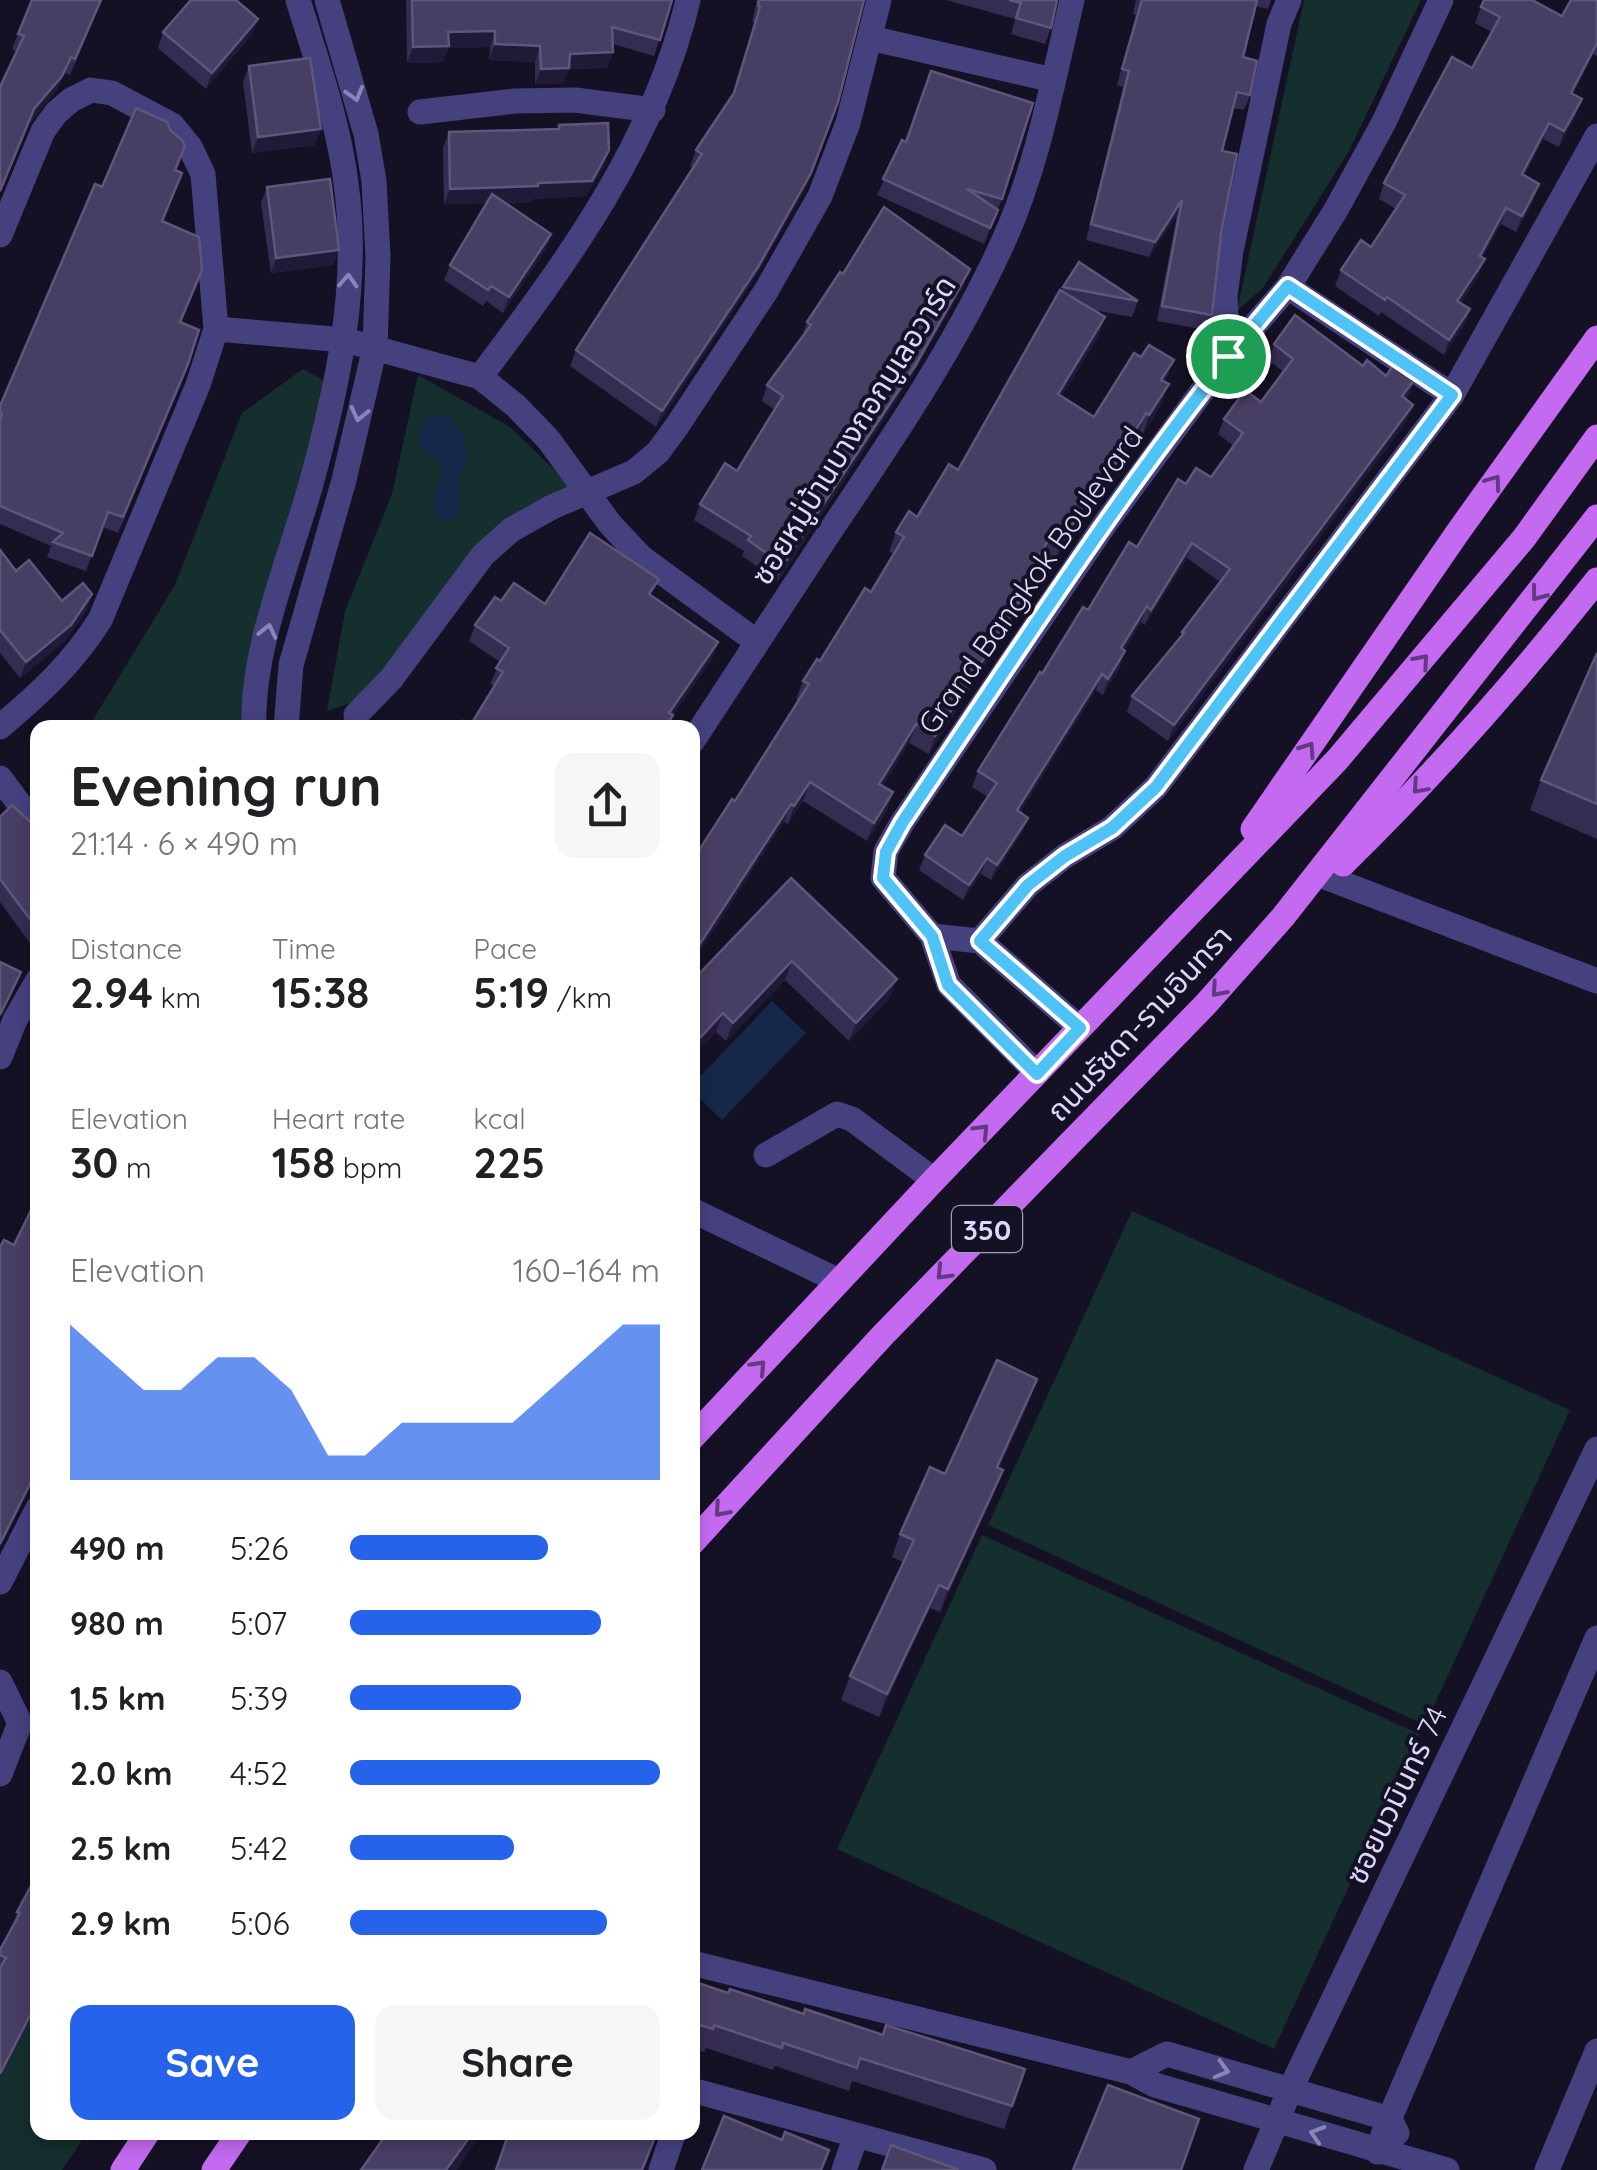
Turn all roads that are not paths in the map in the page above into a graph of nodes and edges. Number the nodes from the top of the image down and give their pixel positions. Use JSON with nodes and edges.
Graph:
{"nodes":[{"id":1,"x":327,"y":0,"type":"edge"},
{"id":2,"x":688,"y":0,"type":"edge"},
{"id":3,"x":879,"y":0,"type":"edge"},
{"id":4,"x":1072,"y":0,"type":"edge"},
{"id":5,"x":1288,"y":0,"type":"edge"},
{"id":6,"x":1441,"y":0,"type":"edge"},
{"id":7,"x":299,"y":4,"type":"edge"},
{"id":8,"x":870,"y":38,"type":"junction"},
{"id":9,"x":1052,"y":80,"type":"junction"},
{"id":10,"x":653,"y":110,"type":"junction"},
{"id":11,"x":420,"y":112,"type":"dead end"},
{"id":12,"x":1597,"y":136,"type":"edge"},
{"id":13,"x":0,"y":235,"type":"edge"},
{"id":14,"x":1288,"y":286,"type":"junction"},
{"id":15,"x":216,"y":328,"type":"junction"},
{"id":16,"x":1597,"y":338,"type":"edge"},
{"id":17,"x":345,"y":340,"type":"junction"},
{"id":18,"x":375,"y":348,"type":"junction"},
{"id":19,"x":1228,"y":356,"type":"junction"},
{"id":20,"x":480,"y":377,"type":"junction"},
{"id":21,"x":1452,"y":395,"type":"junction"},
{"id":22,"x":1597,"y":437,"type":"edge"},
{"id":23,"x":588,"y":493,"type":"junction"},
{"id":24,"x":1597,"y":517,"type":"edge"},
{"id":25,"x":1597,"y":580,"type":"edge"},
{"id":26,"x":757,"y":642,"type":"junction"},
{"id":27,"x":356,"y":716,"type":"dead end"},
{"id":28,"x":255,"y":720,"type":"edge"},
{"id":29,"x":287,"y":720,"type":"edge"},
{"id":30,"x":0,"y":727,"type":"edge"},
{"id":31,"x":700,"y":730,"type":"edge"},
{"id":32,"x":0,"y":778,"type":"edge"},
{"id":33,"x":30,"y":818,"type":"edge"},
{"id":34,"x":1328,"y":878,"type":"junction"},
{"id":35,"x":1214,"y":887,"type":"junction"},
{"id":36,"x":1283,"y":917,"type":"junction"},
{"id":37,"x":932,"y":936,"type":"junction"},
{"id":38,"x":980,"y":941,"type":"junction"},
{"id":39,"x":1597,"y":981,"type":"edge"},
{"id":40,"x":30,"y":994,"type":"edge"},
{"id":41,"x":1080,"y":1028,"type":"junction"},
{"id":42,"x":0,"y":1057,"type":"edge"},
{"id":43,"x":1037,"y":1074,"type":"junction"},
{"id":44,"x":766,"y":1155,"type":"dead end"},
{"id":45,"x":934,"y":1180,"type":"junction"},
{"id":46,"x":700,"y":1214,"type":"edge"},
{"id":47,"x":840,"y":1281,"type":"junction"},
{"id":48,"x":700,"y":1430,"type":"edge"},
{"id":49,"x":1597,"y":1449,"type":"edge"},
{"id":50,"x":30,"y":1524,"type":"edge"},
{"id":51,"x":700,"y":1534,"type":"edge"},
{"id":52,"x":0,"y":1582,"type":"edge"},
{"id":53,"x":1597,"y":1638,"type":"edge"},
{"id":54,"x":0,"y":1682,"type":"edge"},
{"id":55,"x":29,"y":1720,"type":"edge"},
{"id":56,"x":0,"y":1774,"type":"edge"},
{"id":57,"x":700,"y":1965,"type":"edge"},
{"id":58,"x":1597,"y":2051,"type":"edge"},
{"id":59,"x":1131,"y":2072,"type":"junction"},
{"id":60,"x":1290,"y":2090,"type":"junction"},
{"id":61,"x":700,"y":2092,"type":"edge"},
{"id":62,"x":1390,"y":2119,"type":"junction"},
{"id":63,"x":1277,"y":2122,"type":"junction"},
{"id":64,"x":856,"y":2136,"type":"junction"},
{"id":65,"x":143,"y":2140,"type":"edge"},
{"id":66,"x":235,"y":2140,"type":"edge"},
{"id":67,"x":671,"y":2140,"type":"edge"},
{"id":68,"x":1378,"y":2152,"type":"junction"},
{"id":69,"x":1412,"y":2159,"type":"junction"},
{"id":70,"x":123,"y":2170,"type":"edge"},
{"id":71,"x":214,"y":2170,"type":"edge"},
{"id":72,"x":660,"y":2170,"type":"edge"},
{"id":73,"x":844,"y":2170,"type":"edge"},
{"id":74,"x":984,"y":2170,"type":"edge"},
{"id":75,"x":1256,"y":2170,"type":"edge"},
{"id":76,"x":1447,"y":2170,"type":"edge"},
{"id":77,"x":1547,"y":2170,"type":"edge"}],
"edges":[{"from":1,"to":18,"type":"street","one_way":true},
{"from":2,"to":10,"type":"street"},
{"from":3,"to":8,"type":"street"},
{"from":4,"to":9,"type":"street","name":"ซอยหมู่บ้านบางกอกบูเลอวาร์ด"},
{"from":5,"to":19,"type":"street"},
{"from":6,"to":14,"type":"street","name":"Grand Bangkok Boulevard"},
{"from":17,"to":7,"type":"street","one_way":true},
{"from":8,"to":9,"type":"street"},
{"from":8,"to":23,"type":"street"},
{"from":9,"to":26,"type":"street","name":"ซอยหมู่บ้านบางกอกบูเลอวาร์ด"},
{"from":10,"to":11,"type":"street"},
{"from":10,"to":20,"type":"street"},
{"from":12,"to":21,"type":"street"},
{"from":13,"to":15,"type":"street"},
{"from":14,"to":19,"type":"street","name":"Grand Bangkok Boulevard"},
{"from":14,"to":21,"type":"street"},
{"from":15,"to":17,"type":"street"},
{"from":15,"to":30,"type":"street"},
{"from":35,"to":16,"type":"main road","one_way":true},
{"from":17,"to":18,"type":"street"},
{"from":28,"to":17,"type":"street","one_way":true},
{"from":18,"to":20,"type":"street"},
{"from":18,"to":29,"type":"street","one_way":true},
{"from":19,"to":37,"type":"street","name":"Grand Bangkok Boulevard"},
{"from":20,"to":23,"type":"street"},
{"from":21,"to":38,"type":"street"},
{"from":35,"to":22,"type":"main road","name":"ถนนรัชดา-รามอินทรา","number":"350","one_way":true},
{"from":23,"to":26,"type":"street"},
{"from":23,"to":27,"type":"street"},
{"from":24,"to":36,"type":"main road","name":"ถนนรัชดา-รามอินทรา","number":"350","one_way":true},
{"from":25,"to":34,"type":"main road","one_way":true},
{"from":26,"to":31,"type":"street","name":"ซอยหมู่บ้านบางกอกบูเลอวาร์ด"},
{"from":32,"to":33,"type":"street"},
{"from":34,"to":36,"type":"main road"},
{"from":34,"to":39,"type":"street"},
{"from":35,"to":41,"type":"main road","name":"ถนนรัชดา-รามอินทรา","number":"350"},
{"from":36,"to":51,"type":"main road","name":"ถนนรัชดา-รามอินทรา","number":"350","one_way":true},
{"from":37,"to":38,"type":"street"},
{"from":37,"to":43,"type":"street","name":"Grand Bangkok Boulevard"},
{"from":38,"to":41,"type":"street"},
{"from":40,"to":42,"type":"street"},
{"from":41,"to":43,"type":"main road","name":"ถนนรัชดา-รามอินทรา","number":"350"},
{"from":45,"to":43,"type":"main road","name":"ถนนรัชดา-รามอินทรา","number":"350","one_way":true},
{"from":44,"to":45,"type":"street"},
{"from":45,"to":47,"type":"main road","name":"ถนนรัชดา-รามอินทรา","number":"350"},
{"from":46,"to":47,"type":"street"},
{"from":48,"to":47,"type":"main road","name":"ถนนรัชดา-รามอินทรา","number":"350","one_way":true},
{"from":49,"to":60,"type":"street","name":"ซอยนวมินทร์ 74"},
{"from":50,"to":52,"type":"street"},
{"from":53,"to":62,"type":"street"},
{"from":54,"to":55,"type":"street"},
{"from":55,"to":56,"type":"street"},
{"from":57,"to":59,"type":"street"},
{"from":58,"to":77,"type":"street"},
{"from":59,"to":60,"type":"street","one_way":true},
{"from":59,"to":63,"type":"street"},
{"from":60,"to":62,"type":"street"},
{"from":60,"to":63,"type":"street","name":"ซอยนวมินทร์ 74"},
{"from":61,"to":64,"type":"street"},
{"from":62,"to":68,"type":"street"},
{"from":62,"to":69,"type":"street"},
{"from":68,"to":63,"type":"street","one_way":true},
{"from":63,"to":75,"type":"street","name":"ซอยนวมินทร์ 74"},
{"from":64,"to":73,"type":"street"},
{"from":64,"to":74,"type":"street"},
{"from":65,"to":70,"type":"main road"},
{"from":66,"to":71,"type":"main road"},
{"from":67,"to":72,"type":"street"},
{"from":68,"to":69,"type":"street"},
{"from":69,"to":76,"type":"street"}]}
